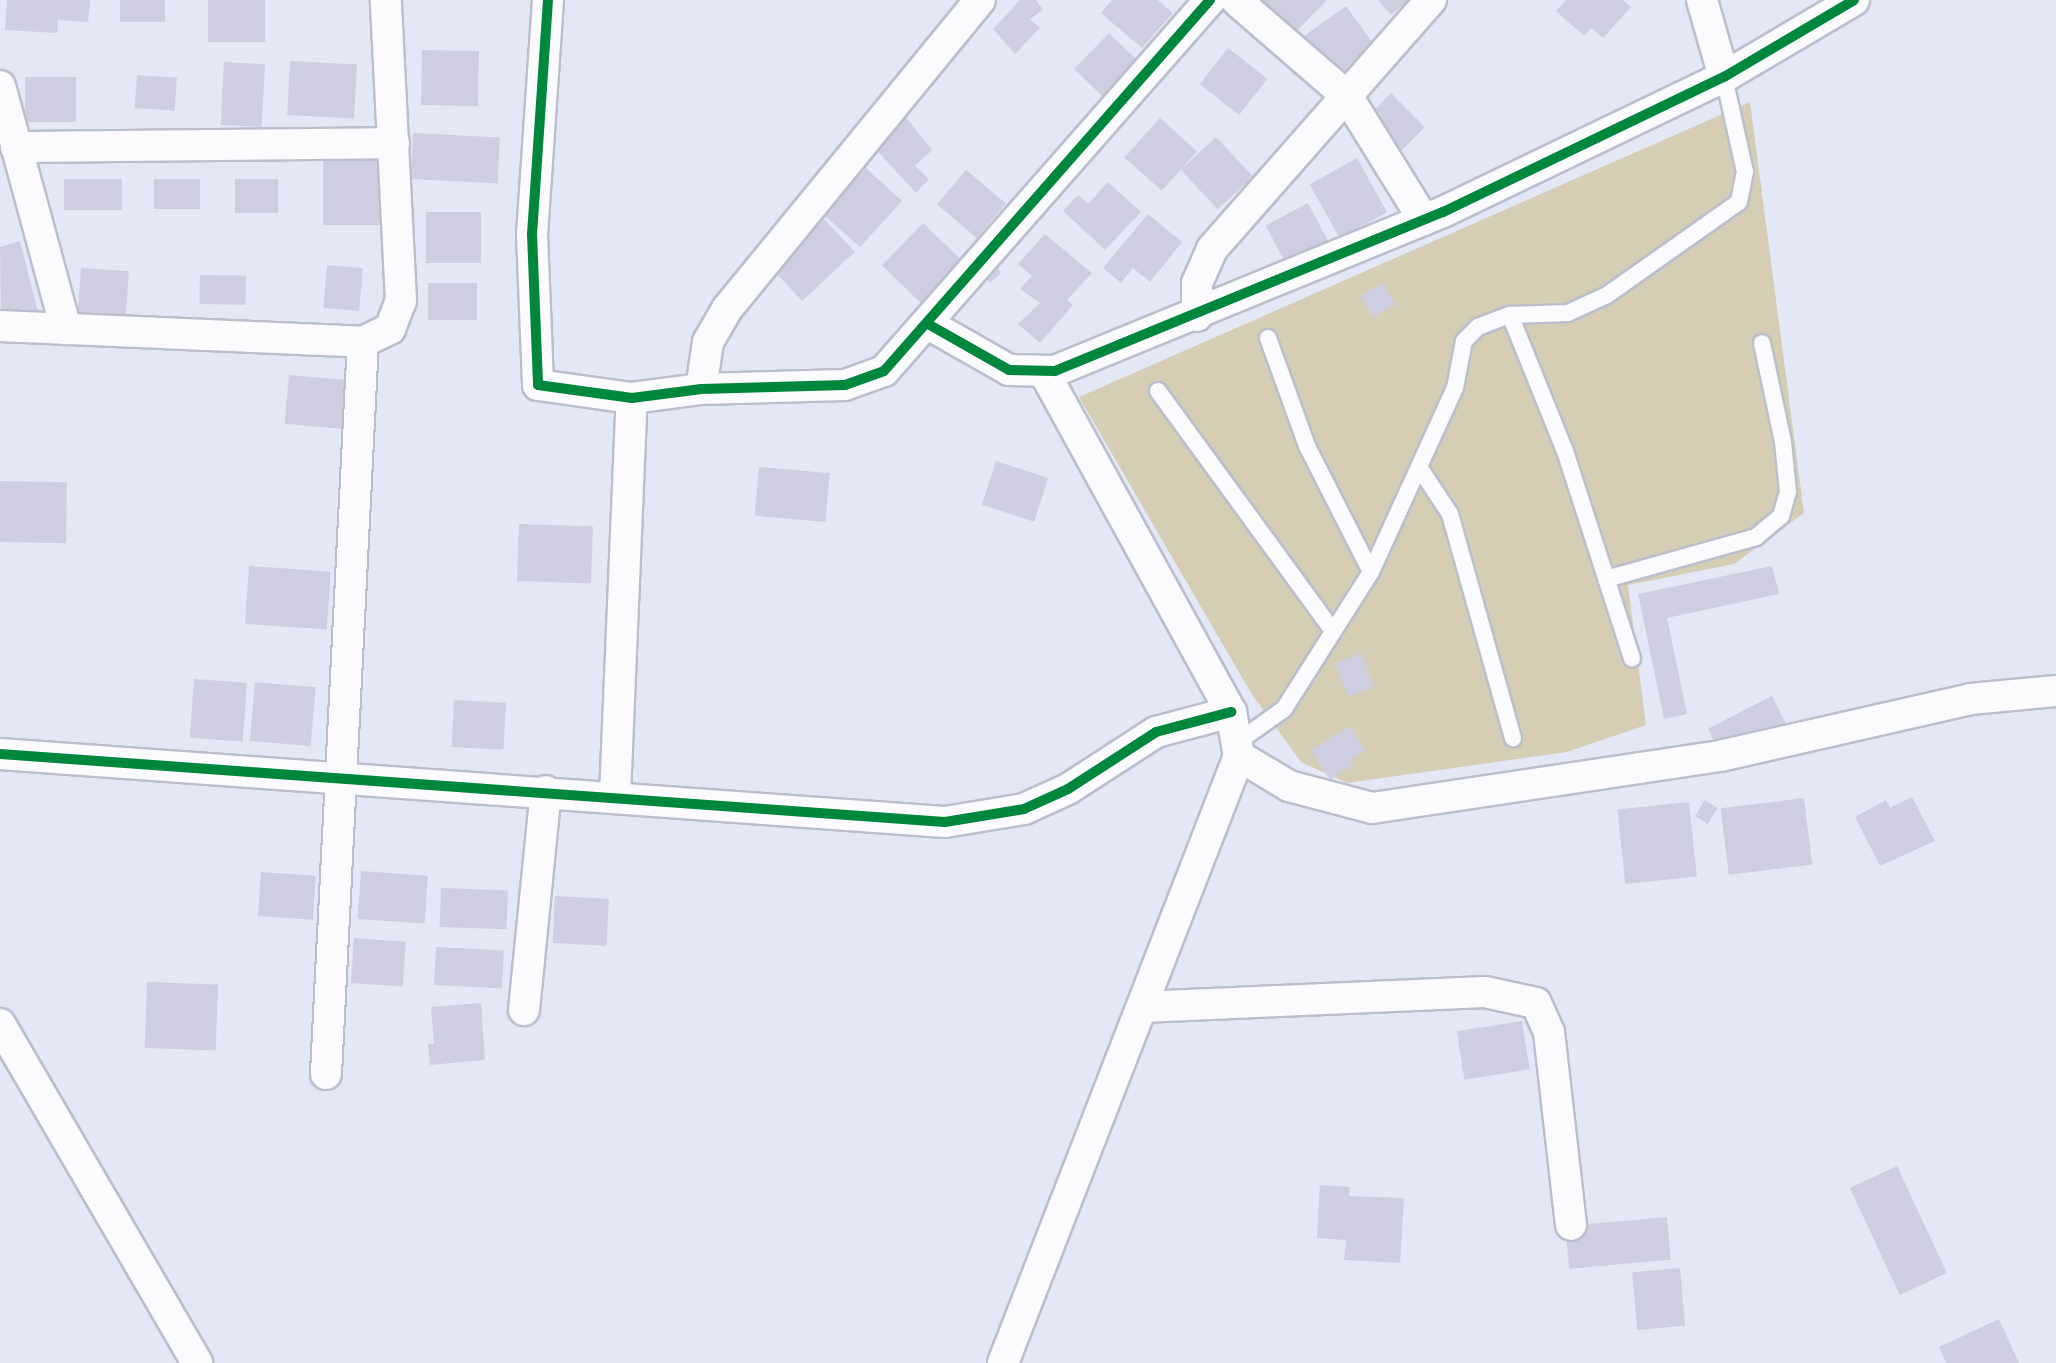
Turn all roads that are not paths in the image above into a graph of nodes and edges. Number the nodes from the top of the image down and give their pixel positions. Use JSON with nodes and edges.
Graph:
{"nodes":[{"id":1,"x":386,"y":0,"type":"edge"},
{"id":2,"x":548,"y":0,"type":"edge"},
{"id":3,"x":980,"y":0,"type":"edge"},
{"id":4,"x":1210,"y":0,"type":"edge"},
{"id":5,"x":1236,"y":0,"type":"edge"},
{"id":6,"x":1431,"y":0,"type":"edge"},
{"id":7,"x":1702,"y":0,"type":"edge"},
{"id":8,"x":1854,"y":0,"type":"edge"},
{"id":9,"x":1724,"y":76,"type":"junction"},
{"id":10,"x":0,"y":86,"type":"edge"},
{"id":11,"x":1347,"y":96,"type":"junction"},
{"id":12,"x":394,"y":143,"type":"junction"},
{"id":13,"x":16,"y":146,"type":"junction"},
{"id":14,"x":1424,"y":220,"type":"junction"},
{"id":15,"x":1510,"y":315,"type":"junction"},
{"id":16,"x":1197,"y":316,"type":"junction"},
{"id":17,"x":928,"y":324,"type":"junction"},
{"id":18,"x":0,"y":326,"type":"edge"},
{"id":19,"x":66,"y":329,"type":"junction"},
{"id":20,"x":1268,"y":338,"type":"dead end"},
{"id":21,"x":363,"y":342,"type":"junction"},
{"id":22,"x":1762,"y":343,"type":"dead end"},
{"id":23,"x":1044,"y":372,"type":"junction"},
{"id":24,"x":701,"y":389,"type":"junction"},
{"id":25,"x":1158,"y":391,"type":"dead end"},
{"id":26,"x":632,"y":398,"type":"junction"},
{"id":27,"x":1419,"y":467,"type":"junction"},
{"id":28,"x":1371,"y":572,"type":"junction"},
{"id":29,"x":1606,"y":579,"type":"junction"},
{"id":30,"x":1333,"y":631,"type":"junction"},
{"id":31,"x":1632,"y":658,"type":"dead end"},
{"id":32,"x":2056,"y":691,"type":"edge"},
{"id":33,"x":1231,"y":712,"type":"junction"},
{"id":34,"x":1513,"y":738,"type":"dead end"},
{"id":35,"x":1239,"y":749,"type":"junction"},
{"id":36,"x":0,"y":754,"type":"edge"},
{"id":37,"x":339,"y":777,"type":"junction"},
{"id":38,"x":546,"y":791,"type":"junction"},
{"id":39,"x":615,"y":796,"type":"junction"},
{"id":40,"x":1142,"y":1007,"type":"junction"},
{"id":41,"x":524,"y":1010,"type":"dead end"},
{"id":42,"x":0,"y":1024,"type":"edge"},
{"id":43,"x":326,"y":1074,"type":"dead end"},
{"id":44,"x":1571,"y":1225,"type":"dead end"},
{"id":45,"x":197,"y":1363,"type":"edge"},
{"id":46,"x":1003,"y":1363,"type":"edge"}],
"edges":[{"from":1,"to":12,"type":"street"},
{"from":2,"to":26,"type":"street"},
{"from":3,"to":24,"type":"street"},
{"from":4,"to":17,"type":"street"},
{"from":5,"to":11,"type":"street"},
{"from":6,"to":11,"type":"street"},
{"from":7,"to":9,"type":"street"},
{"from":8,"to":9,"type":"street"},
{"from":9,"to":14,"type":"street"},
{"from":9,"to":15,"type":"lane"},
{"from":10,"to":13,"type":"street"},
{"from":11,"to":14,"type":"street"},
{"from":11,"to":16,"type":"street"},
{"from":12,"to":13,"type":"street"},
{"from":12,"to":21,"type":"street"},
{"from":13,"to":19,"type":"street"},
{"from":14,"to":16,"type":"street"},
{"from":15,"to":27,"type":"lane"},
{"from":15,"to":29,"type":"lane"},
{"from":16,"to":23,"type":"street"},
{"from":17,"to":23,"type":"street"},
{"from":17,"to":24,"type":"street"},
{"from":18,"to":19,"type":"street"},
{"from":19,"to":21,"type":"street"},
{"from":20,"to":28,"type":"lane"},
{"from":21,"to":37,"type":"street"},
{"from":22,"to":29,"type":"lane"},
{"from":23,"to":33,"type":"street"},
{"from":24,"to":26,"type":"street"},
{"from":25,"to":30,"type":"lane"},
{"from":26,"to":39,"type":"street"},
{"from":27,"to":28,"type":"lane"},
{"from":27,"to":34,"type":"lane"},
{"from":28,"to":30,"type":"lane"},
{"from":29,"to":31,"type":"lane"},
{"from":30,"to":35,"type":"lane"},
{"from":32,"to":35,"type":"street"},
{"from":33,"to":35,"type":"street"},
{"from":33,"to":39,"type":"street"},
{"from":35,"to":40,"type":"street"},
{"from":36,"to":37,"type":"street"},
{"from":37,"to":38,"type":"street"},
{"from":37,"to":43,"type":"street"},
{"from":38,"to":39,"type":"street"},
{"from":38,"to":41,"type":"street"},
{"from":40,"to":44,"type":"street"},
{"from":40,"to":46,"type":"street"},
{"from":42,"to":45,"type":"street"}]}
